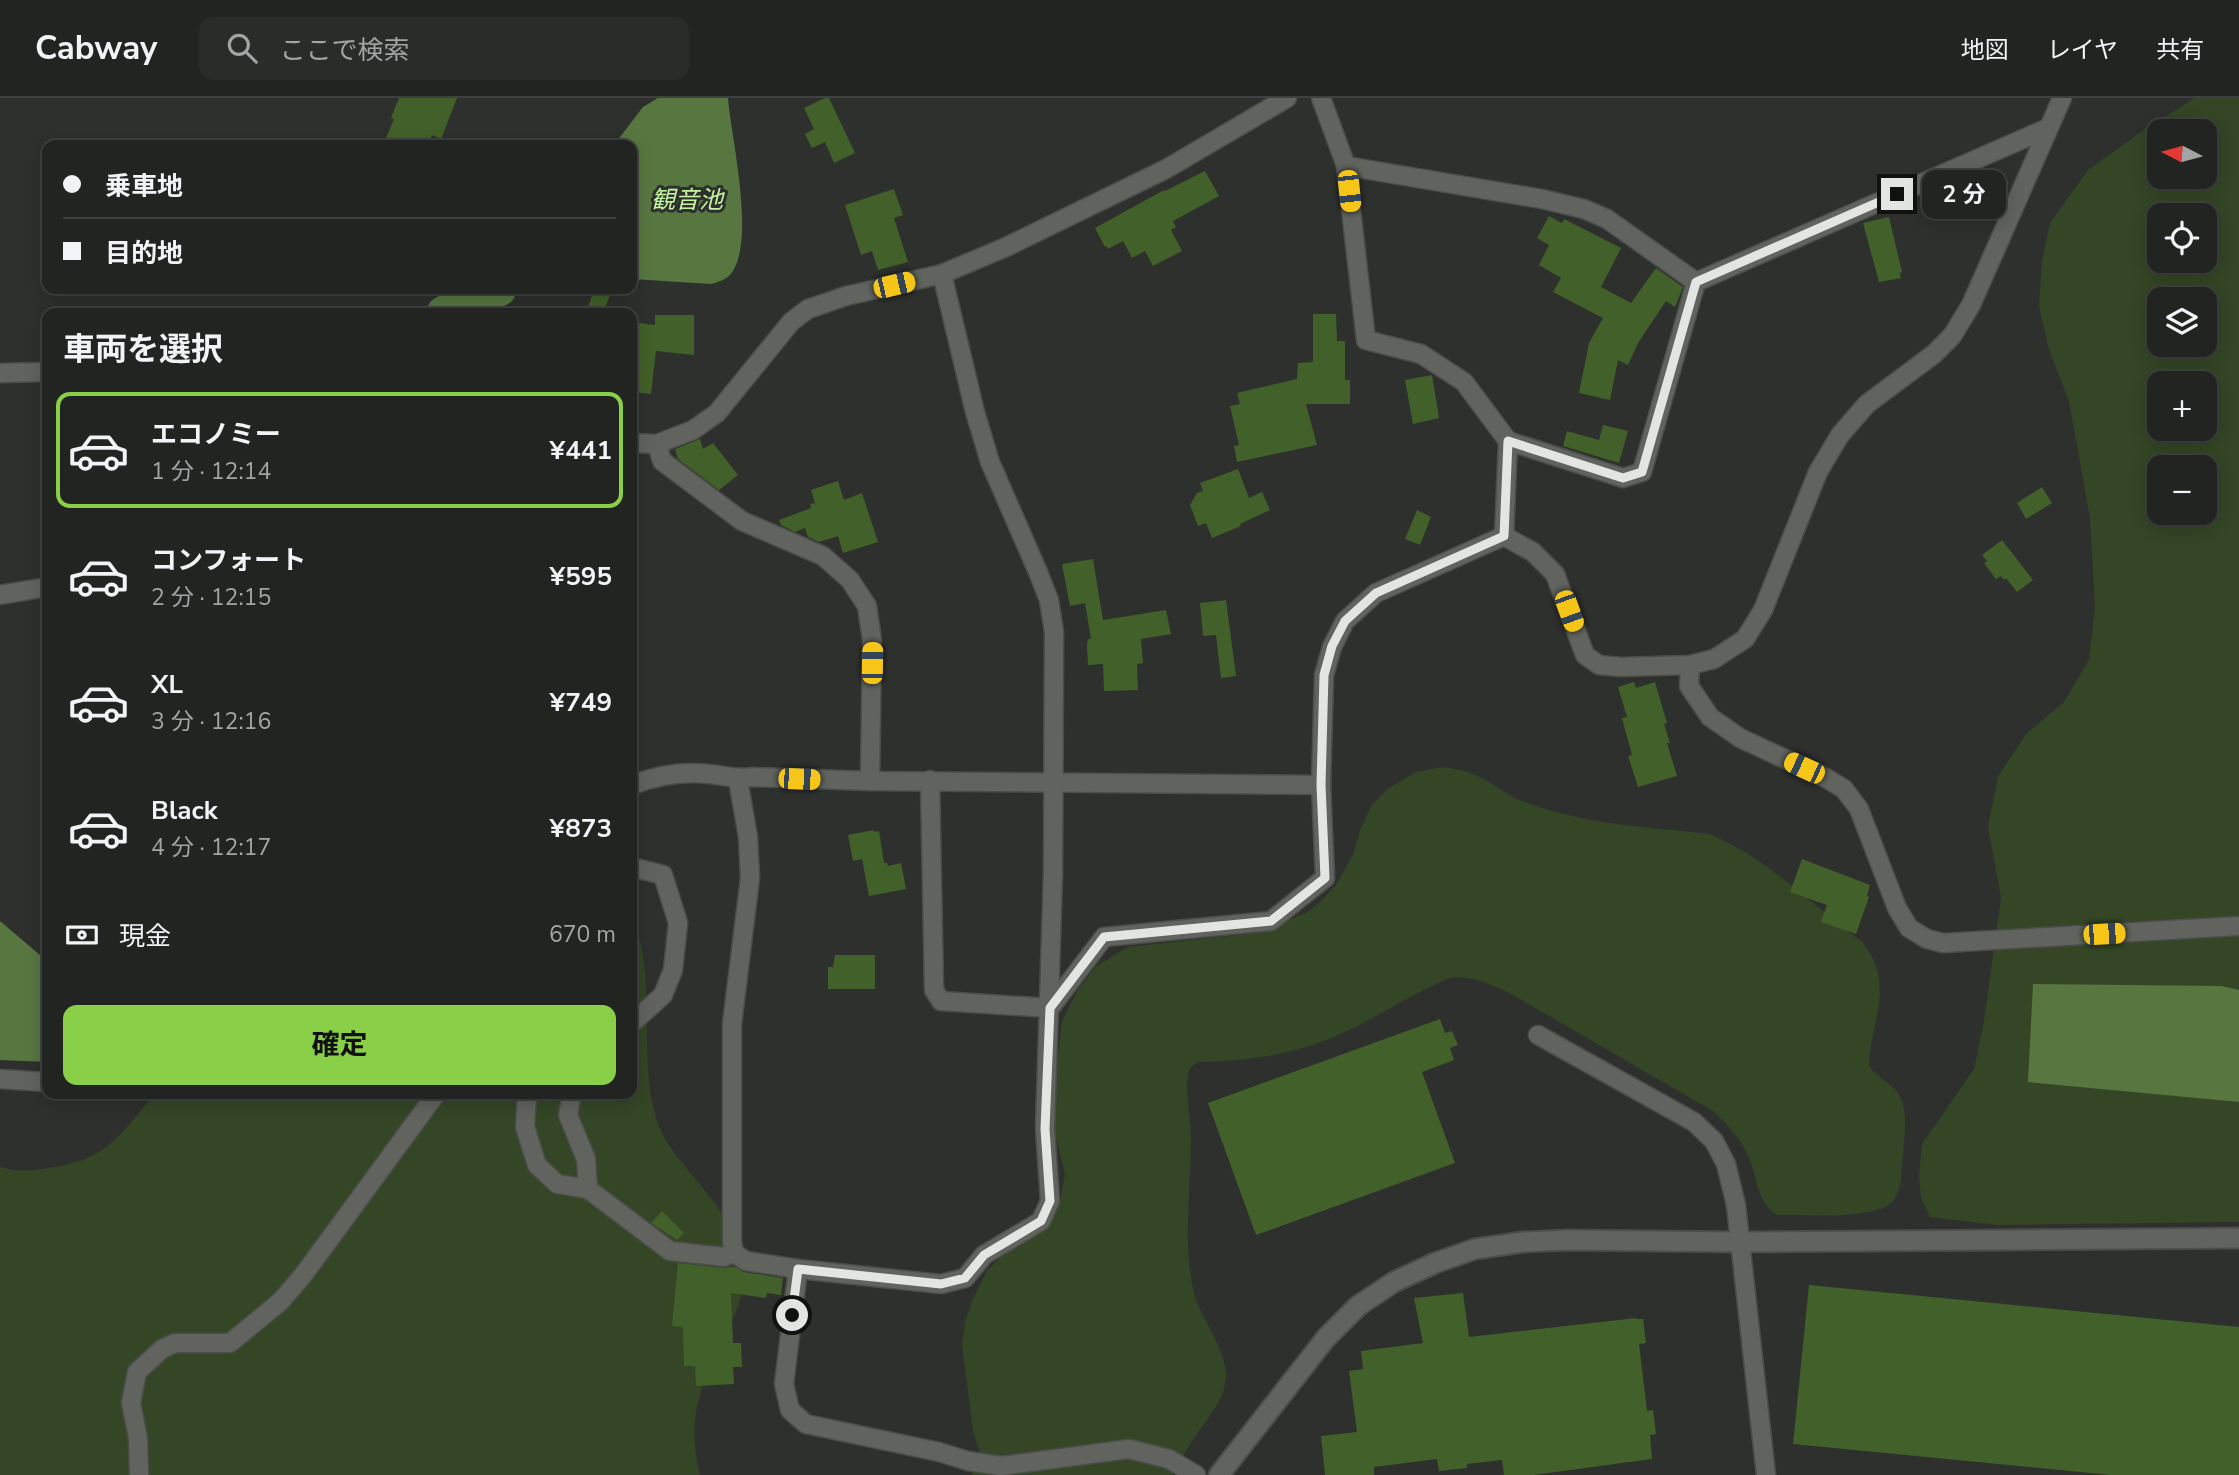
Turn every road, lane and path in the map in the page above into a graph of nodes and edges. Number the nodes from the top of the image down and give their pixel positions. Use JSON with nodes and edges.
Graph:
{"nodes":[{"id":1,"x":1287,"y":98,"type":"edge"},
{"id":2,"x":1321,"y":98,"type":"edge"},
{"id":3,"x":2062,"y":98,"type":"edge"},
{"id":4,"x":2048,"y":128,"type":"junction"},
{"id":5,"x":1346,"y":166,"type":"junction"},
{"id":6,"x":942,"y":274,"type":"junction"},
{"id":7,"x":1696,"y":282,"type":"junction"},
{"id":8,"x":42,"y":372,"type":"edge"},
{"id":9,"x":0,"y":373,"type":"edge"},
{"id":10,"x":1508,"y":441,"type":"junction"},
{"id":11,"x":637,"y":443,"type":"edge"},
{"id":12,"x":657,"y":444,"type":"junction"},
{"id":13,"x":1504,"y":536,"type":"junction"},
{"id":14,"x":42,"y":588,"type":"edge"},
{"id":15,"x":0,"y":595,"type":"edge"},
{"id":16,"x":1690,"y":665,"type":"junction"},
{"id":17,"x":738,"y":780,"type":"junction"},
{"id":18,"x":930,"y":780,"type":"junction"},
{"id":19,"x":870,"y":781,"type":"junction"},
{"id":20,"x":1053,"y":781,"type":"junction"},
{"id":21,"x":637,"y":783,"type":"edge"},
{"id":22,"x":1321,"y":785,"type":"junction"},
{"id":23,"x":637,"y":868,"type":"edge"},
{"id":24,"x":2239,"y":926,"type":"edge"},
{"id":25,"x":1050,"y":1008,"type":"junction"},
{"id":26,"x":637,"y":1018,"type":"edge"},
{"id":27,"x":1538,"y":1035,"type":"dead end"},
{"id":28,"x":0,"y":1079,"type":"edge"},
{"id":29,"x":42,"y":1082,"type":"edge"},
{"id":30,"x":432,"y":1099,"type":"edge"},
{"id":31,"x":527,"y":1099,"type":"edge"},
{"id":32,"x":571,"y":1099,"type":"edge"},
{"id":33,"x":588,"y":1189,"type":"junction"},
{"id":34,"x":2239,"y":1238,"type":"edge"},
{"id":35,"x":1739,"y":1242,"type":"junction"},
{"id":36,"x":734,"y":1253,"type":"junction"},
{"id":37,"x":798,"y":1269,"type":"junction"},
{"id":38,"x":139,"y":1475,"type":"edge"},
{"id":39,"x":1196,"y":1475,"type":"edge"},
{"id":40,"x":1219,"y":1475,"type":"edge"},
{"id":41,"x":1766,"y":1475,"type":"edge"}],
"edges":[{"from":1,"to":6,"type":"street"},
{"from":2,"to":5,"type":"street"},
{"from":3,"to":4,"type":"street"},
{"from":4,"to":7,"type":"street"},
{"from":4,"to":16,"type":"street"},
{"from":5,"to":7,"type":"street"},
{"from":5,"to":10,"type":"street"},
{"from":6,"to":12,"type":"street"},
{"from":6,"to":20,"type":"street"},
{"from":7,"to":10,"type":"street"},
{"from":8,"to":9,"type":"street"},
{"from":10,"to":13,"type":"street"},
{"from":11,"to":12,"type":"street"},
{"from":12,"to":19,"type":"street"},
{"from":13,"to":16,"type":"street"},
{"from":13,"to":22,"type":"street"},
{"from":14,"to":15,"type":"street"},
{"from":16,"to":24,"type":"street"},
{"from":17,"to":19,"type":"street"},
{"from":17,"to":21,"type":"street"},
{"from":17,"to":36,"type":"street"},
{"from":18,"to":19,"type":"street"},
{"from":18,"to":20,"type":"street"},
{"from":18,"to":25,"type":"street"},
{"from":20,"to":22,"type":"street"},
{"from":20,"to":25,"type":"street"},
{"from":22,"to":25,"type":"street"},
{"from":23,"to":26,"type":"street"},
{"from":25,"to":37,"type":"street"},
{"from":27,"to":35,"type":"street"},
{"from":28,"to":29,"type":"street"},
{"from":30,"to":38,"type":"street"},
{"from":31,"to":33,"type":"street"},
{"from":32,"to":33,"type":"street"},
{"from":33,"to":36,"type":"street"},
{"from":34,"to":35,"type":"street"},
{"from":35,"to":40,"type":"street"},
{"from":35,"to":41,"type":"street"},
{"from":36,"to":37,"type":"street"},
{"from":37,"to":39,"type":"street"}]}
